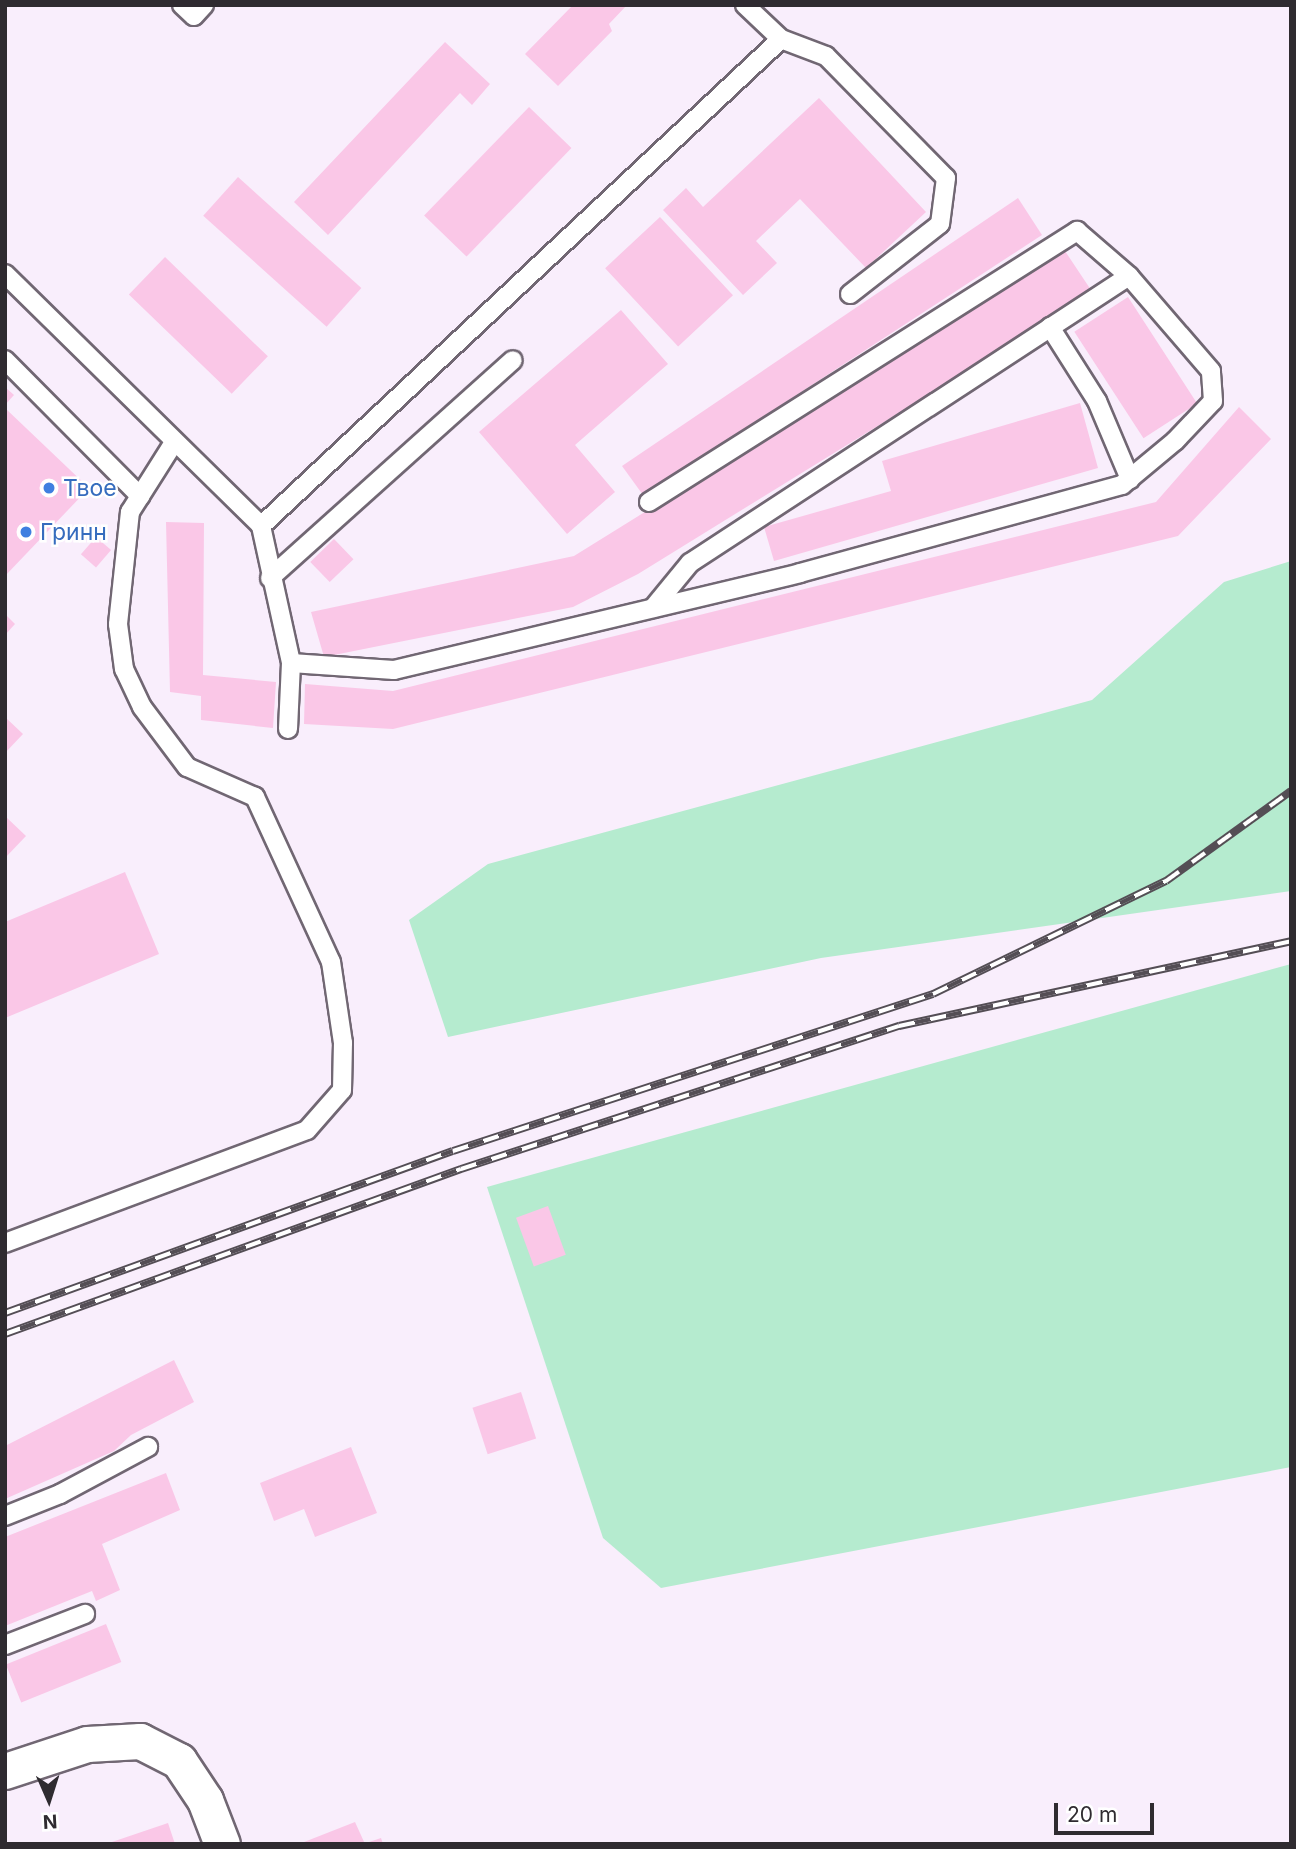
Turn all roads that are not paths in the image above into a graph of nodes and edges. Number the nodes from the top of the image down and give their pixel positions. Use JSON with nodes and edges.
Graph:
{"nodes":[{"id":1,"x":182,"y":5,"type":"edge"},
{"id":2,"x":204,"y":5,"type":"edge"},
{"id":3,"x":745,"y":5,"type":"edge"},
{"id":4,"x":781,"y":39,"type":"junction"},
{"id":5,"x":5,"y":274,"type":"edge"},
{"id":6,"x":1129,"y":276,"type":"junction"},
{"id":7,"x":850,"y":293,"type":"dead end"},
{"id":8,"x":1050,"y":327,"type":"junction"},
{"id":9,"x":5,"y":359,"type":"edge"},
{"id":10,"x":513,"y":360,"type":"dead end"},
{"id":11,"x":173,"y":444,"type":"junction"},
{"id":12,"x":1130,"y":479,"type":"junction"},
{"id":13,"x":140,"y":496,"type":"junction"},
{"id":14,"x":649,"y":502,"type":"dead end"},
{"id":15,"x":261,"y":526,"type":"junction"},
{"id":16,"x":270,"y":578,"type":"junction"},
{"id":17,"x":653,"y":608,"type":"junction"},
{"id":18,"x":291,"y":663,"type":"junction"},
{"id":19,"x":288,"y":729,"type":"dead end"},
{"id":20,"x":5,"y":1243,"type":"edge"},
{"id":21,"x":148,"y":1447,"type":"dead end"},
{"id":22,"x":5,"y":1516,"type":"edge"},
{"id":23,"x":85,"y":1614,"type":"dead end"},
{"id":24,"x":5,"y":1645,"type":"edge"},
{"id":25,"x":5,"y":1771,"type":"edge"},
{"id":26,"x":222,"y":1844,"type":"edge"}],
"edges":[{"from":1,"to":2,"type":"lane"},
{"from":3,"to":4,"type":"lane"},
{"from":4,"to":7,"type":"lane"},
{"from":4,"to":15,"type":"lane"},
{"from":5,"to":11,"type":"lane"},
{"from":6,"to":8,"type":"lane"},
{"from":6,"to":12,"type":"lane"},
{"from":6,"to":14,"type":"lane"},
{"from":8,"to":12,"type":"lane"},
{"from":8,"to":17,"type":"lane"},
{"from":9,"to":13,"type":"lane"},
{"from":10,"to":16,"type":"lane"},
{"from":11,"to":13,"type":"lane"},
{"from":11,"to":15,"type":"lane"},
{"from":12,"to":17,"type":"lane"},
{"from":13,"to":20,"type":"lane"},
{"from":15,"to":16,"type":"lane"},
{"from":16,"to":18,"type":"lane"},
{"from":17,"to":18,"type":"lane"},
{"from":18,"to":19,"type":"lane"},
{"from":21,"to":22,"type":"lane"},
{"from":23,"to":24,"type":"lane"},
{"from":25,"to":26,"type":"street"}]}
